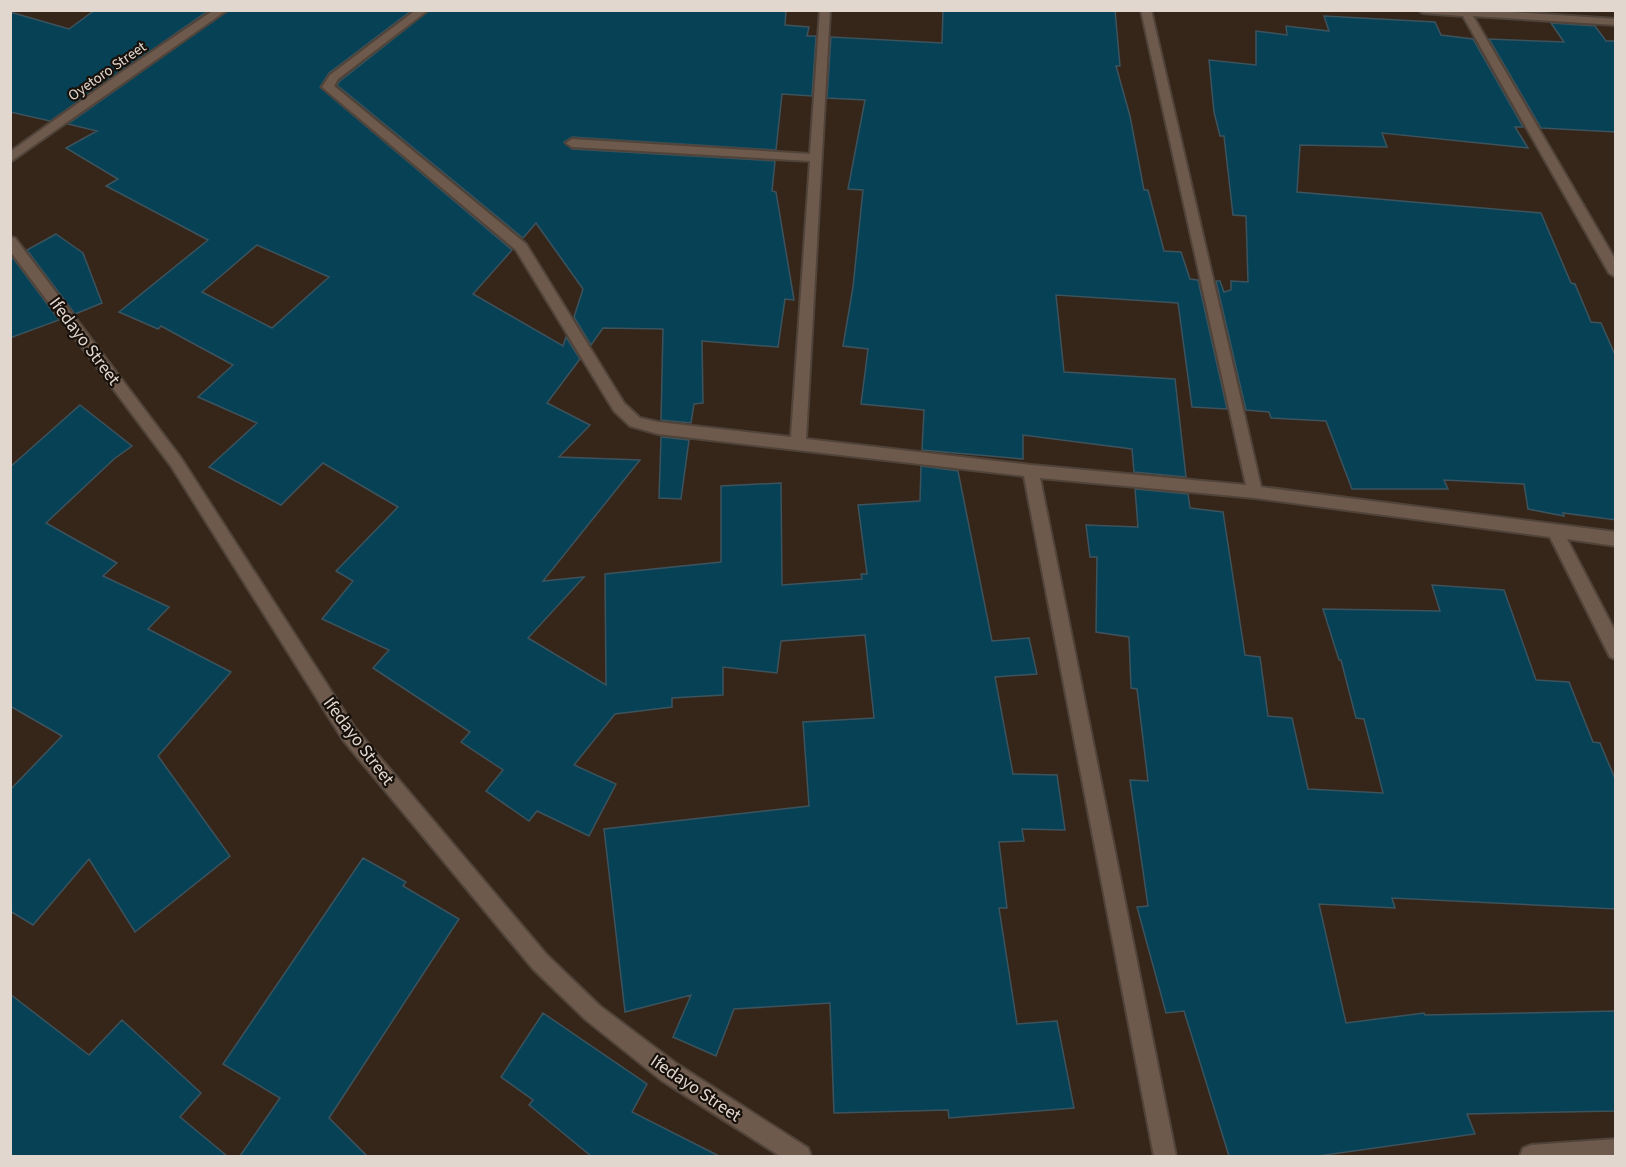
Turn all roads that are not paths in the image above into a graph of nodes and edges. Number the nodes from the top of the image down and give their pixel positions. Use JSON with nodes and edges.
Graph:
{"nodes":[{"id":1,"x":222,"y":10,"type":"edge"},
{"id":2,"x":423,"y":10,"type":"edge"},
{"id":3,"x":825,"y":10,"type":"edge"},
{"id":4,"x":1146,"y":10,"type":"edge"},
{"id":5,"x":1423,"y":10,"type":"edge"},
{"id":6,"x":1467,"y":14,"type":"junction"},
{"id":7,"x":1616,"y":22,"type":"edge"},
{"id":8,"x":572,"y":143,"type":"dead end"},
{"id":9,"x":10,"y":158,"type":"edge"},
{"id":10,"x":816,"y":158,"type":"junction"},
{"id":11,"x":10,"y":241,"type":"edge"},
{"id":12,"x":1616,"y":273,"type":"edge"},
{"id":13,"x":798,"y":445,"type":"junction"},
{"id":14,"x":1031,"y":471,"type":"junction"},
{"id":15,"x":1255,"y":492,"type":"junction"},
{"id":16,"x":1555,"y":531,"type":"junction"},
{"id":17,"x":1616,"y":539,"type":"edge"},
{"id":18,"x":1616,"y":651,"type":"edge"},
{"id":19,"x":1616,"y":1150,"type":"edge"},
{"id":20,"x":800,"y":1156,"type":"edge"},
{"id":21,"x":1165,"y":1156,"type":"edge"},
{"id":22,"x":1531,"y":1156,"type":"edge"}],
"edges":[{"from":1,"to":9,"type":"street","name":"Oyetoro Street"},
{"from":2,"to":13,"type":"street"},
{"from":3,"to":10,"type":"street"},
{"from":4,"to":15,"type":"street"},
{"from":5,"to":6,"type":"street"},
{"from":6,"to":7,"type":"street"},
{"from":6,"to":12,"type":"street"},
{"from":8,"to":10,"type":"street"},
{"from":10,"to":13,"type":"street"},
{"from":11,"to":20,"type":"street","name":"Ifedayo Street"},
{"from":13,"to":14,"type":"street"},
{"from":14,"to":15,"type":"street"},
{"from":14,"to":21,"type":"street"},
{"from":15,"to":16,"type":"street"},
{"from":16,"to":17,"type":"street"},
{"from":16,"to":18,"type":"street"},
{"from":19,"to":22,"type":"street"}]}
